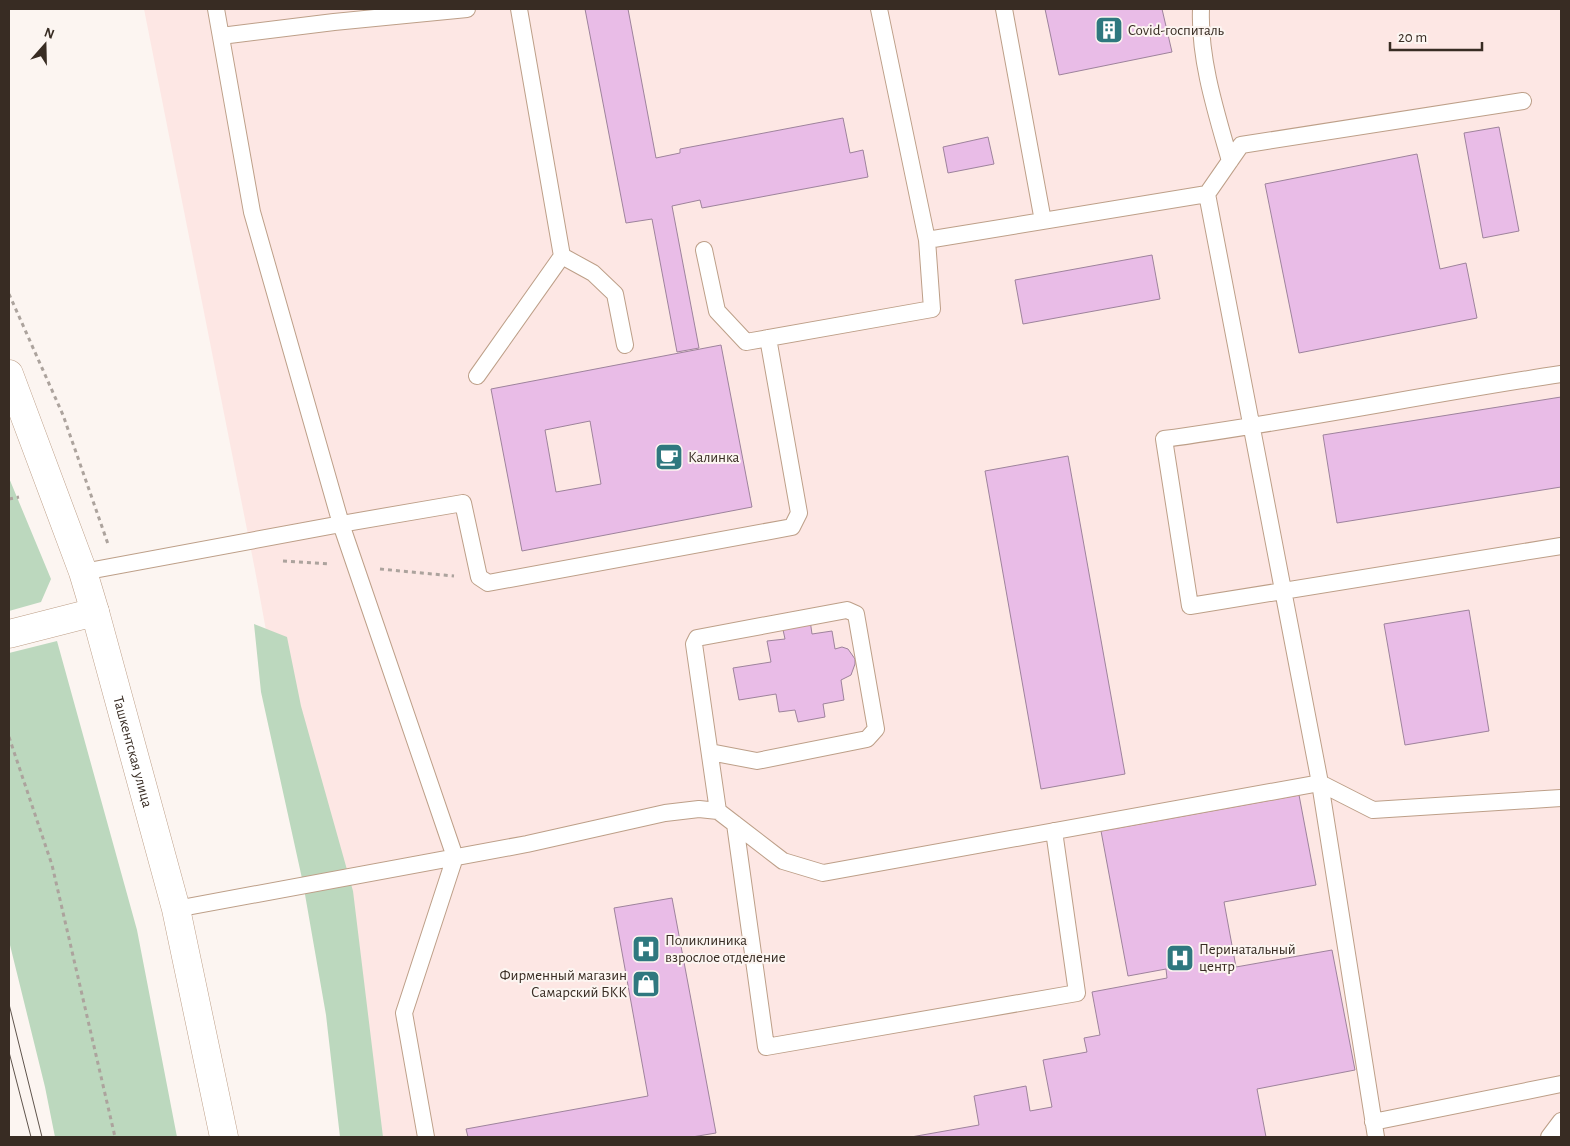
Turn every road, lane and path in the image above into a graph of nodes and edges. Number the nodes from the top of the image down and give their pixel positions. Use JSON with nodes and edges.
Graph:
{"nodes":[{"id":1,"x":216,"y":9,"type":"edge"},
{"id":2,"x":467,"y":9,"type":"edge"},
{"id":3,"x":519,"y":9,"type":"edge"},
{"id":4,"x":880,"y":9,"type":"edge"},
{"id":5,"x":1004,"y":9,"type":"edge"},
{"id":6,"x":1201,"y":9,"type":"edge"},
{"id":7,"x":221,"y":36,"type":"junction"},
{"id":8,"x":1523,"y":102,"type":"dead end"},
{"id":9,"x":1230,"y":161,"type":"junction"},
{"id":10,"x":1207,"y":194,"type":"junction"},
{"id":11,"x":1043,"y":221,"type":"junction"},
{"id":12,"x":928,"y":240,"type":"junction"},
{"id":13,"x":704,"y":250,"type":"dead end"},
{"id":14,"x":562,"y":256,"type":"junction"},
{"id":15,"x":768,"y":338,"type":"junction"},
{"id":16,"x":625,"y":345,"type":"dead end"},
{"id":17,"x":9,"y":374,"type":"edge"},
{"id":18,"x":1561,"y":374,"type":"edge"},
{"id":19,"x":477,"y":376,"type":"dead end"},
{"id":20,"x":1252,"y":427,"type":"junction"},
{"id":21,"x":19,"y":498,"type":"dead end"},
{"id":22,"x":9,"y":499,"type":"edge"},
{"id":23,"x":341,"y":524,"type":"junction"},
{"id":24,"x":1561,"y":546,"type":"edge"},
{"id":25,"x":278,"y":560,"type":"dead end"},
{"id":26,"x":356,"y":566,"type":"junction"},
{"id":27,"x":83,"y":572,"type":"junction"},
{"id":28,"x":462,"y":577,"type":"dead end"},
{"id":29,"x":1284,"y":592,"type":"junction"},
{"id":30,"x":95,"y":612,"type":"junction"},
{"id":31,"x":9,"y":634,"type":"edge"},
{"id":32,"x":9,"y":737,"type":"edge"},
{"id":33,"x":710,"y":752,"type":"junction"},
{"id":34,"x":1320,"y":783,"type":"junction"},
{"id":35,"x":1561,"y":798,"type":"edge"},
{"id":36,"x":718,"y":811,"type":"junction"},
{"id":37,"x":735,"y":824,"type":"junction"},
{"id":38,"x":1054,"y":830,"type":"junction"},
{"id":39,"x":455,"y":857,"type":"junction"},
{"id":40,"x":176,"y":909,"type":"junction"},
{"id":41,"x":1561,"y":1084,"type":"edge"},
{"id":42,"x":1561,"y":1121,"type":"edge"},
{"id":43,"x":1374,"y":1129,"type":"edge"},
{"id":44,"x":115,"y":1137,"type":"edge"},
{"id":45,"x":224,"y":1137,"type":"edge"},
{"id":46,"x":426,"y":1137,"type":"edge"},
{"id":47,"x":1549,"y":1137,"type":"edge"}],
"edges":[{"from":1,"to":7,"type":"lane"},
{"from":2,"to":7,"type":"lane"},
{"from":3,"to":14,"type":"lane"},
{"from":4,"to":12,"type":"lane"},
{"from":5,"to":11,"type":"lane"},
{"from":6,"to":9,"type":"lane"},
{"from":7,"to":23,"type":"lane"},
{"from":8,"to":9,"type":"lane"},
{"from":9,"to":10,"type":"lane"},
{"from":10,"to":11,"type":"lane"},
{"from":10,"to":20,"type":"lane"},
{"from":11,"to":12,"type":"lane"},
{"from":12,"to":15,"type":"lane"},
{"from":13,"to":15,"type":"lane"},
{"from":14,"to":16,"type":"lane"},
{"from":14,"to":19,"type":"lane"},
{"from":15,"to":23,"type":"lane"},
{"from":17,"to":27,"type":"main road","name":"Ташкентская улица"},
{"from":18,"to":20,"type":"lane"},
{"from":20,"to":29,"type":"lane"},
{"from":20,"to":29,"type":"lane"},
{"from":21,"to":22,"type":"path"},
{"from":23,"to":26,"type":"lane"},
{"from":23,"to":27,"type":"lane"},
{"from":24,"to":29,"type":"lane"},
{"from":25,"to":26,"type":"path"},
{"from":26,"to":28,"type":"path"},
{"from":26,"to":39,"type":"lane"},
{"from":27,"to":30,"type":"main road","name":"Ташкентская улица"},
{"from":29,"to":34,"type":"lane"},
{"from":30,"to":31,"type":"main road"},
{"from":30,"to":40,"type":"main road","name":"Ташкентская улица"},
{"from":32,"to":44,"type":"path"},
{"from":33,"to":33,"type":"lane"},
{"from":33,"to":36,"type":"lane"},
{"from":34,"to":35,"type":"lane"},
{"from":34,"to":38,"type":"lane"},
{"from":34,"to":43,"type":"lane"},
{"from":36,"to":37,"type":"lane"},
{"from":36,"to":39,"type":"lane"},
{"from":37,"to":38,"type":"lane"},
{"from":37,"to":38,"type":"lane"},
{"from":39,"to":40,"type":"lane"},
{"from":39,"to":46,"type":"lane"},
{"from":40,"to":45,"type":"main road","name":"Ташкентская улица"},
{"from":41,"to":43,"type":"lane"},
{"from":42,"to":47,"type":"lane"}]}
